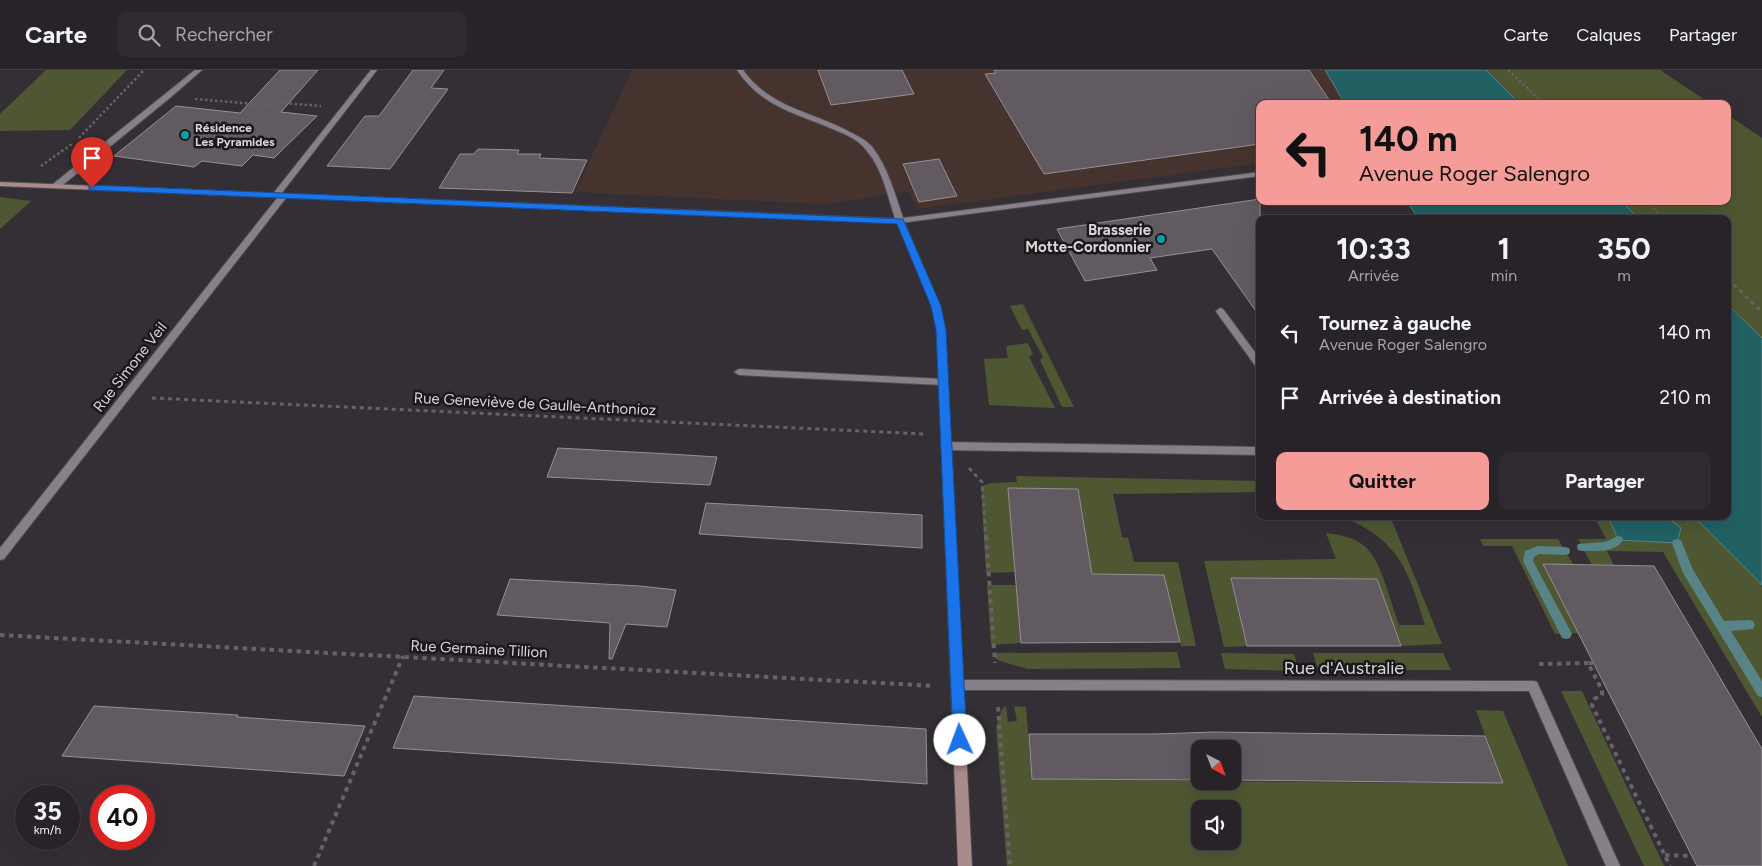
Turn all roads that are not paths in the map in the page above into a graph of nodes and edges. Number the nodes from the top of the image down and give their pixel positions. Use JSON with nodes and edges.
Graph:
{"nodes":[{"id":1,"x":199,"y":70,"type":"edge"},
{"id":2,"x":374,"y":70,"type":"edge"},
{"id":3,"x":740,"y":70,"type":"edge"},
{"id":4,"x":1256,"y":175,"type":"edge"},
{"id":5,"x":0,"y":184,"type":"edge"},
{"id":6,"x":56,"y":186,"type":"junction"},
{"id":7,"x":280,"y":196,"type":"junction"},
{"id":8,"x":900,"y":221,"type":"junction"},
{"id":9,"x":1220,"y":311,"type":"dead end"},
{"id":10,"x":1256,"y":360,"type":"edge"},
{"id":11,"x":739,"y":372,"type":"dead end"},
{"id":12,"x":943,"y":382,"type":"junction"},
{"id":13,"x":946,"y":440,"type":"junction"},
{"id":14,"x":1256,"y":451,"type":"edge"},
{"id":15,"x":0,"y":556,"type":"edge"},
{"id":16,"x":957,"y":685,"type":"junction"},
{"id":17,"x":966,"y":866,"type":"edge"},
{"id":18,"x":1613,"y":866,"type":"edge"}],
"edges":[{"from":1,"to":6,"type":"street"},
{"from":2,"to":7,"type":"street","name":"Rue Simone Veil"},
{"from":3,"to":8,"type":"street"},
{"from":4,"to":8,"type":"street"},
{"from":5,"to":6,"type":"street"},
{"from":6,"to":7,"type":"street"},
{"from":7,"to":8,"type":"street"},
{"from":7,"to":15,"type":"street","name":"Rue Simone Veil"},
{"from":8,"to":12,"type":"street"},
{"from":9,"to":10,"type":"street"},
{"from":11,"to":12,"type":"street"},
{"from":12,"to":13,"type":"street"},
{"from":13,"to":14,"type":"street"},
{"from":13,"to":16,"type":"street"},
{"from":16,"to":17,"type":"street"},
{"from":16,"to":18,"type":"street","name":"Rue d'Australie"}]}
